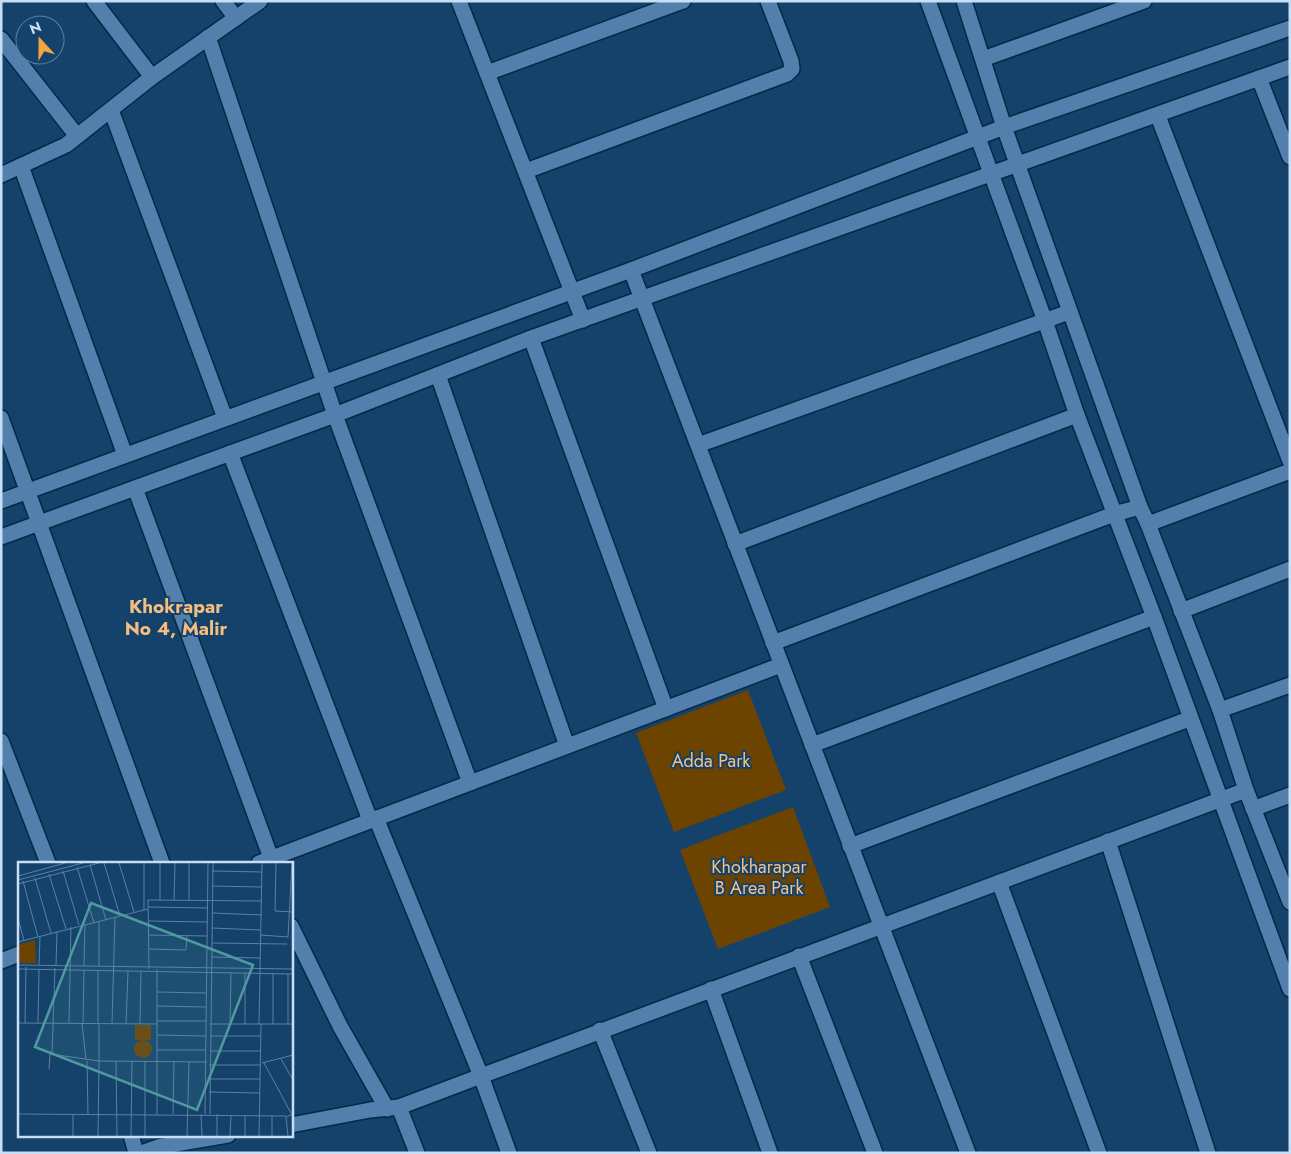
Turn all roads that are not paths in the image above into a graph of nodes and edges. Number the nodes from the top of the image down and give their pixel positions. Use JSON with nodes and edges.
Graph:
{"nodes":[{"id":1,"x":94,"y":1,"type":"edge"},
{"id":2,"x":223,"y":1,"type":"edge"},
{"id":3,"x":260,"y":1,"type":"edge"},
{"id":4,"x":459,"y":1,"type":"edge"},
{"id":5,"x":683,"y":1,"type":"edge"},
{"id":6,"x":768,"y":1,"type":"edge"},
{"id":7,"x":928,"y":1,"type":"edge"},
{"id":8,"x":964,"y":1,"type":"edge"},
{"id":9,"x":1144,"y":1,"type":"edge"},
{"id":10,"x":236,"y":18,"type":"junction"},
{"id":11,"x":1290,"y":28,"type":"edge"},
{"id":12,"x":208,"y":37,"type":"junction"},
{"id":13,"x":1,"y":39,"type":"edge"},
{"id":14,"x":983,"y":59,"type":"junction"},
{"id":15,"x":1290,"y":67,"type":"edge"},
{"id":16,"x":487,"y":73,"type":"junction"},
{"id":17,"x":152,"y":77,"type":"junction"},
{"id":18,"x":1260,"y":78,"type":"junction"},
{"id":19,"x":111,"y":110,"type":"junction"},
{"id":20,"x":1158,"y":116,"type":"junction"},
{"id":21,"x":1004,"y":127,"type":"junction"},
{"id":22,"x":77,"y":136,"type":"junction"},
{"id":23,"x":979,"y":137,"type":"junction"},
{"id":24,"x":1290,"y":158,"type":"edge"},
{"id":25,"x":21,"y":166,"type":"junction"},
{"id":26,"x":1018,"y":166,"type":"junction"},
{"id":27,"x":526,"y":171,"type":"junction"},
{"id":28,"x":1,"y":175,"type":"edge"},
{"id":29,"x":992,"y":175,"type":"junction"},
{"id":30,"x":631,"y":270,"type":"junction"},
{"id":31,"x":573,"y":291,"type":"junction"},
{"id":32,"x":643,"y":299,"type":"junction"},
{"id":33,"x":1069,"y":312,"type":"junction"},
{"id":34,"x":584,"y":320,"type":"junction"},
{"id":35,"x":1045,"y":321,"type":"junction"},
{"id":36,"x":531,"y":338,"type":"junction"},
{"id":37,"x":438,"y":375,"type":"junction"},
{"id":38,"x":324,"y":381,"type":"junction"},
{"id":39,"x":335,"y":415,"type":"junction"},
{"id":40,"x":1077,"y":415,"type":"junction"},
{"id":41,"x":1,"y":418,"type":"edge"},
{"id":42,"x":225,"y":418,"type":"junction"},
{"id":43,"x":698,"y":445,"type":"junction"},
{"id":44,"x":230,"y":453,"type":"junction"},
{"id":45,"x":125,"y":455,"type":"junction"},
{"id":46,"x":1290,"y":462,"type":"edge"},
{"id":47,"x":1290,"y":471,"type":"edge"},
{"id":48,"x":135,"y":488,"type":"junction"},
{"id":49,"x":28,"y":491,"type":"junction"},
{"id":50,"x":1,"y":501,"type":"edge"},
{"id":51,"x":1140,"y":507,"type":"junction"},
{"id":52,"x":1114,"y":514,"type":"junction"},
{"id":53,"x":40,"y":523,"type":"junction"},
{"id":54,"x":1148,"y":524,"type":"junction"},
{"id":55,"x":1,"y":537,"type":"edge"},
{"id":56,"x":735,"y":544,"type":"junction"},
{"id":57,"x":1290,"y":569,"type":"edge"},
{"id":58,"x":1181,"y":612,"type":"junction"},
{"id":59,"x":1154,"y":617,"type":"junction"},
{"id":60,"x":773,"y":643,"type":"junction"},
{"id":61,"x":782,"y":665,"type":"junction"},
{"id":62,"x":1290,"y":684,"type":"edge"},
{"id":63,"x":666,"y":709,"type":"junction"},
{"id":64,"x":1220,"y":710,"type":"junction"},
{"id":65,"x":1189,"y":719,"type":"junction"},
{"id":66,"x":1,"y":741,"type":"edge"},
{"id":67,"x":812,"y":745,"type":"junction"},
{"id":68,"x":567,"y":746,"type":"junction"},
{"id":69,"x":470,"y":783,"type":"junction"},
{"id":70,"x":1246,"y":790,"type":"junction"},
{"id":71,"x":1290,"y":794,"type":"edge"},
{"id":72,"x":1219,"y":800,"type":"junction"},
{"id":73,"x":1253,"y":809,"type":"junction"},
{"id":74,"x":373,"y":819,"type":"junction"},
{"id":75,"x":1108,"y":841,"type":"junction"},
{"id":76,"x":850,"y":846,"type":"junction"},
{"id":77,"x":265,"y":861,"type":"edge"},
{"id":78,"x":48,"y":862,"type":"edge"},
{"id":79,"x":162,"y":862,"type":"edge"},
{"id":80,"x":999,"y":882,"type":"junction"},
{"id":81,"x":1290,"y":902,"type":"edge"},
{"id":82,"x":881,"y":926,"type":"junction"},
{"id":83,"x":292,"y":928,"type":"edge"},
{"id":84,"x":18,"y":954,"type":"edge"},
{"id":85,"x":799,"y":956,"type":"junction"},
{"id":86,"x":1,"y":961,"type":"edge"},
{"id":87,"x":712,"y":989,"type":"junction"},
{"id":88,"x":1290,"y":989,"type":"edge"},
{"id":89,"x":600,"y":1030,"type":"junction"},
{"id":90,"x":481,"y":1076,"type":"junction"},
{"id":91,"x":393,"y":1108,"type":"junction"},
{"id":92,"x":292,"y":1124,"type":"edge"},
{"id":93,"x":131,"y":1136,"type":"edge"},
{"id":94,"x":222,"y":1136,"type":"edge"},
{"id":95,"x":136,"y":1153,"type":"edge"},
{"id":96,"x":141,"y":1153,"type":"edge"},
{"id":97,"x":417,"y":1153,"type":"edge"},
{"id":98,"x":509,"y":1153,"type":"edge"},
{"id":99,"x":648,"y":1153,"type":"edge"},
{"id":100,"x":770,"y":1153,"type":"edge"},
{"id":101,"x":875,"y":1153,"type":"edge"},
{"id":102,"x":968,"y":1153,"type":"edge"},
{"id":103,"x":1099,"y":1153,"type":"edge"},
{"id":104,"x":1208,"y":1153,"type":"edge"}],
"edges":[{"from":1,"to":17,"type":"street"},
{"from":2,"to":10,"type":"street"},
{"from":3,"to":10,"type":"street"},
{"from":4,"to":16,"type":"street"},
{"from":5,"to":16,"type":"street"},
{"from":6,"to":27,"type":"street"},
{"from":7,"to":23,"type":"street"},
{"from":8,"to":14,"type":"street"},
{"from":9,"to":14,"type":"street"},
{"from":10,"to":12,"type":"street"},
{"from":11,"to":21,"type":"street"},
{"from":12,"to":17,"type":"street"},
{"from":12,"to":38,"type":"street"},
{"from":13,"to":22,"type":"street"},
{"from":14,"to":21,"type":"street"},
{"from":15,"to":18,"type":"street"},
{"from":16,"to":27,"type":"street"},
{"from":17,"to":19,"type":"street"},
{"from":18,"to":20,"type":"street"},
{"from":18,"to":24,"type":"street"},
{"from":19,"to":22,"type":"street"},
{"from":19,"to":42,"type":"street"},
{"from":20,"to":26,"type":"street"},
{"from":20,"to":46,"type":"street"},
{"from":21,"to":23,"type":"street"},
{"from":21,"to":26,"type":"street"},
{"from":22,"to":25,"type":"street"},
{"from":23,"to":29,"type":"street"},
{"from":23,"to":30,"type":"street"},
{"from":25,"to":28,"type":"street"},
{"from":25,"to":45,"type":"street"},
{"from":26,"to":29,"type":"street"},
{"from":26,"to":33,"type":"street"},
{"from":27,"to":31,"type":"street"},
{"from":29,"to":32,"type":"street"},
{"from":29,"to":35,"type":"street"},
{"from":30,"to":31,"type":"street"},
{"from":30,"to":32,"type":"street"},
{"from":31,"to":34,"type":"street"},
{"from":31,"to":38,"type":"street"},
{"from":32,"to":34,"type":"street"},
{"from":32,"to":43,"type":"street"},
{"from":33,"to":35,"type":"street"},
{"from":33,"to":51,"type":"street"},
{"from":34,"to":36,"type":"street"},
{"from":35,"to":40,"type":"street"},
{"from":35,"to":43,"type":"street"},
{"from":36,"to":37,"type":"street"},
{"from":36,"to":63,"type":"street"},
{"from":37,"to":39,"type":"street"},
{"from":37,"to":68,"type":"street"},
{"from":38,"to":39,"type":"street"},
{"from":38,"to":42,"type":"street"},
{"from":39,"to":44,"type":"street"},
{"from":39,"to":69,"type":"street"},
{"from":40,"to":52,"type":"street"},
{"from":40,"to":56,"type":"street"},
{"from":41,"to":49,"type":"street"},
{"from":42,"to":45,"type":"street"},
{"from":43,"to":56,"type":"street"},
{"from":44,"to":48,"type":"street"},
{"from":44,"to":74,"type":"street"},
{"from":45,"to":49,"type":"street"},
{"from":47,"to":54,"type":"street"},
{"from":48,"to":53,"type":"street"},
{"from":48,"to":77,"type":"street"},
{"from":49,"to":50,"type":"street"},
{"from":49,"to":53,"type":"street"},
{"from":51,"to":52,"type":"street"},
{"from":51,"to":54,"type":"street"},
{"from":52,"to":59,"type":"street"},
{"from":52,"to":60,"type":"street"},
{"from":53,"to":55,"type":"street"},
{"from":53,"to":79,"type":"street"},
{"from":54,"to":58,"type":"street"},
{"from":56,"to":60,"type":"street"},
{"from":57,"to":58,"type":"street"},
{"from":58,"to":64,"type":"street"},
{"from":59,"to":65,"type":"street"},
{"from":59,"to":67,"type":"street"},
{"from":60,"to":61,"type":"street"},
{"from":61,"to":63,"type":"street"},
{"from":61,"to":67,"type":"street"},
{"from":62,"to":64,"type":"street"},
{"from":63,"to":68,"type":"street"},
{"from":64,"to":70,"type":"street"},
{"from":65,"to":72,"type":"street"},
{"from":65,"to":76,"type":"street"},
{"from":66,"to":78,"type":"street"},
{"from":67,"to":76,"type":"street"},
{"from":68,"to":69,"type":"street"},
{"from":69,"to":74,"type":"street"},
{"from":70,"to":72,"type":"street"},
{"from":70,"to":73,"type":"street"},
{"from":71,"to":73,"type":"street"},
{"from":72,"to":75,"type":"street"},
{"from":72,"to":88,"type":"street"},
{"from":73,"to":81,"type":"street"},
{"from":74,"to":77,"type":"street"},
{"from":74,"to":90,"type":"street"},
{"from":75,"to":80,"type":"street"},
{"from":75,"to":104,"type":"street"},
{"from":76,"to":82,"type":"street"},
{"from":80,"to":82,"type":"street"},
{"from":80,"to":103,"type":"street"},
{"from":82,"to":85,"type":"street"},
{"from":82,"to":102,"type":"street"},
{"from":83,"to":91,"type":"street"},
{"from":84,"to":86,"type":"street"},
{"from":85,"to":87,"type":"street"},
{"from":85,"to":101,"type":"street"},
{"from":87,"to":89,"type":"street"},
{"from":87,"to":100,"type":"street"},
{"from":89,"to":90,"type":"street"},
{"from":89,"to":99,"type":"street"},
{"from":90,"to":91,"type":"street"},
{"from":90,"to":98,"type":"street"},
{"from":91,"to":92,"type":"street"},
{"from":91,"to":97,"type":"street"},
{"from":93,"to":95,"type":"street"},
{"from":94,"to":96,"type":"street"}]}
